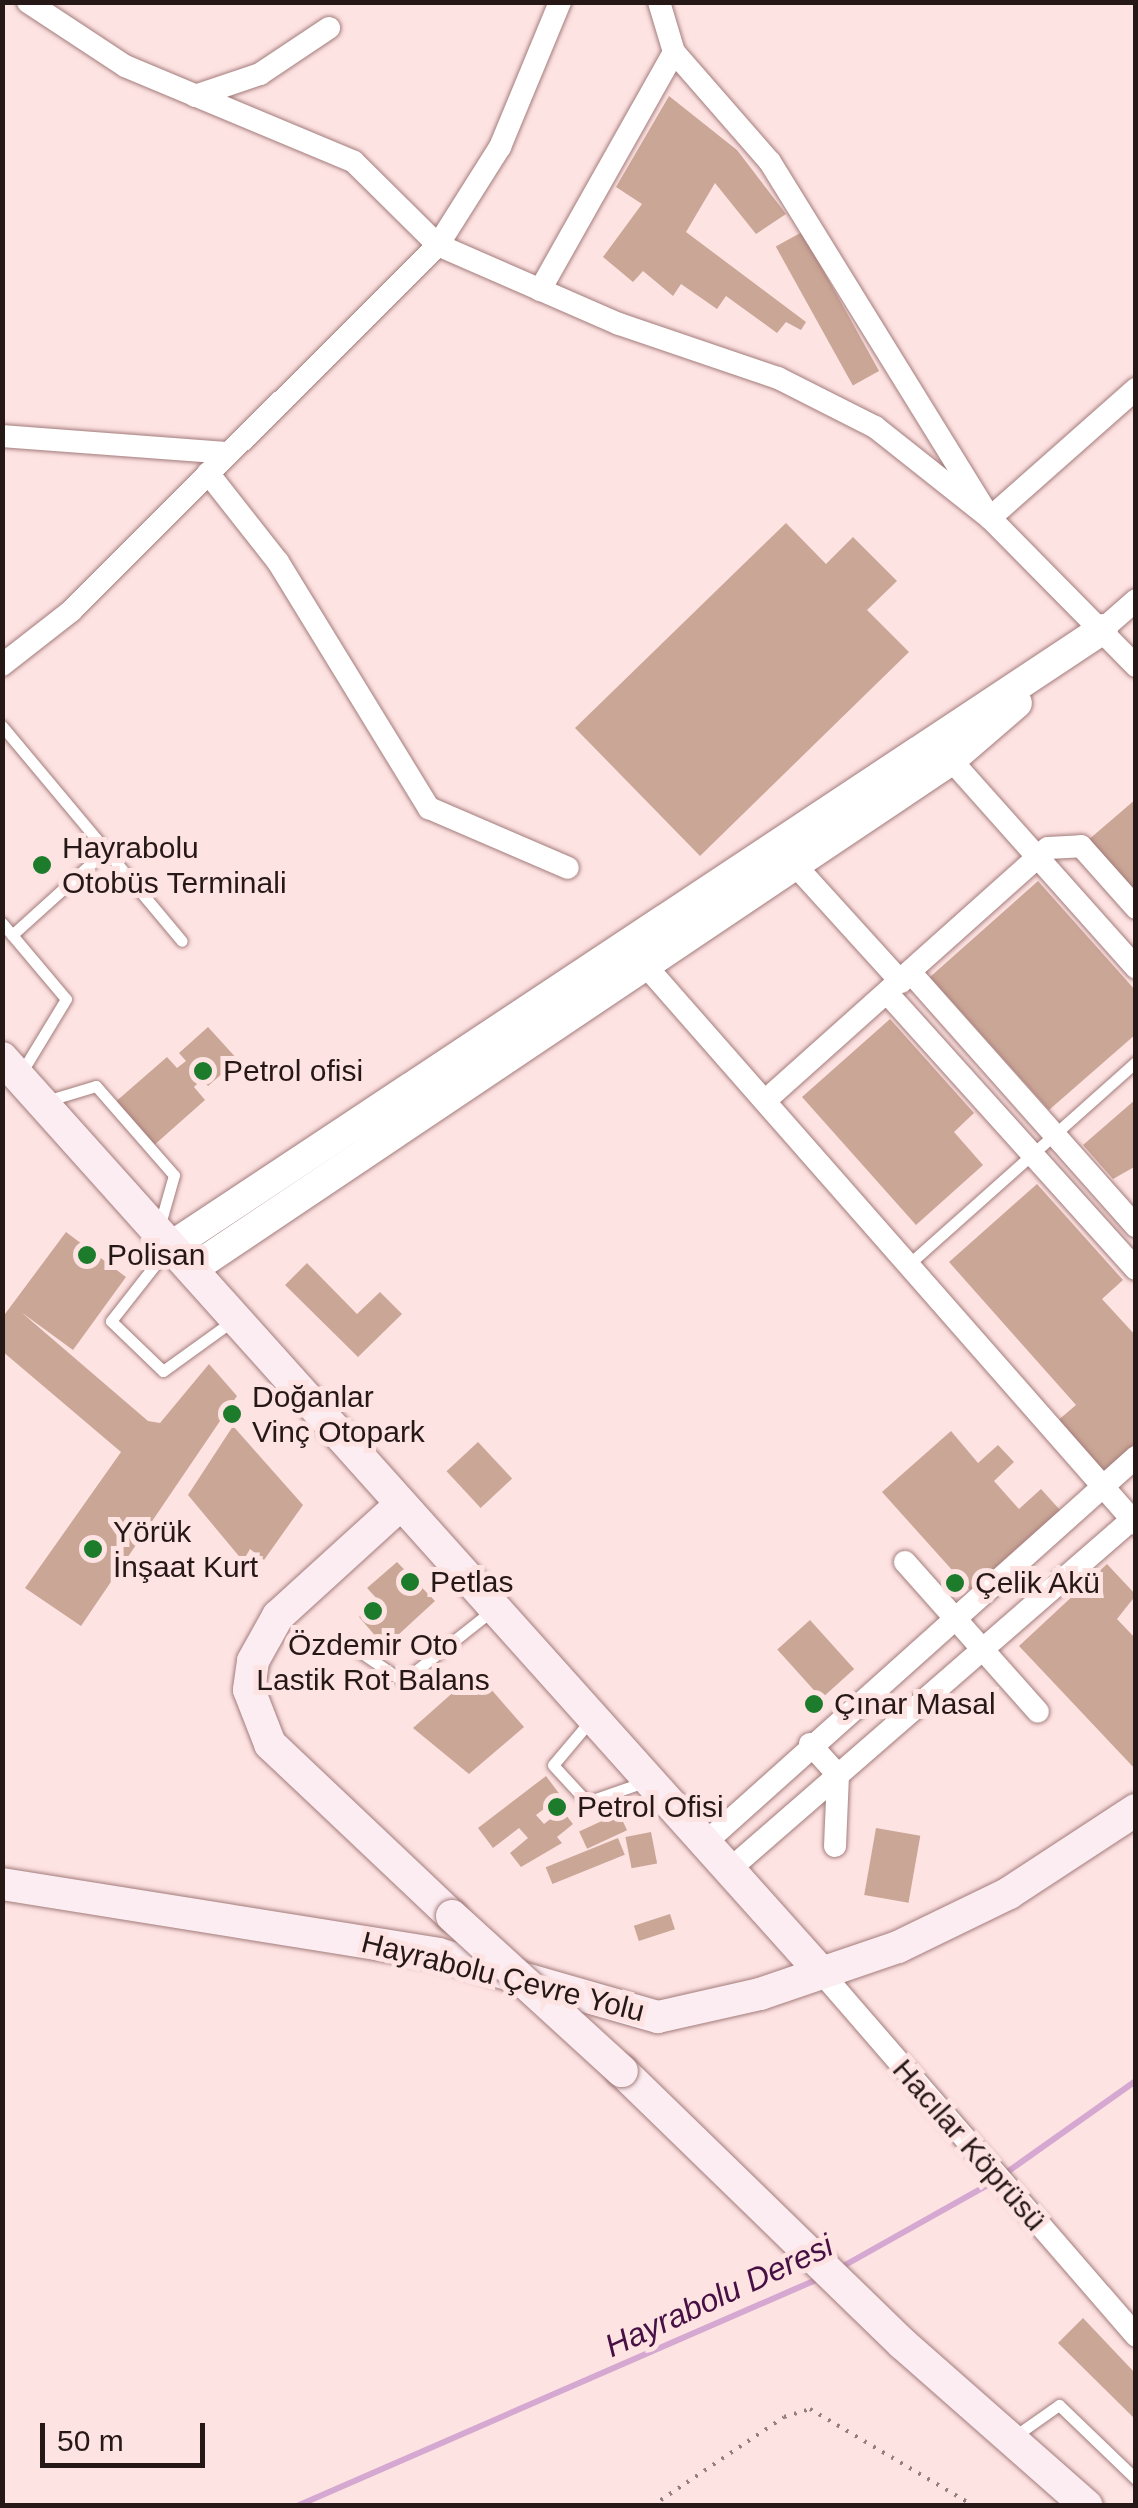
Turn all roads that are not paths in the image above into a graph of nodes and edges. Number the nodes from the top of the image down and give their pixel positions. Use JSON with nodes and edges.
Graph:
{"nodes":[{"id":1,"x":28,"y":2,"type":"edge"},
{"id":2,"x":560,"y":2,"type":"edge"},
{"id":3,"x":659,"y":2,"type":"edge"},
{"id":4,"x":329,"y":28,"type":"dead end"},
{"id":5,"x":674,"y":52,"type":"junction"},
{"id":6,"x":195,"y":96,"type":"junction"},
{"id":7,"x":438,"y":246,"type":"junction"},
{"id":8,"x":540,"y":290,"type":"junction"},
{"id":9,"x":1136,"y":389,"type":"edge"},
{"id":10,"x":2,"y":436,"type":"edge"},
{"id":11,"x":228,"y":453,"type":"junction"},
{"id":12,"x":208,"y":473,"type":"junction"},
{"id":13,"x":990,"y":518,"type":"junction"},
{"id":14,"x":1136,"y":600,"type":"edge"},
{"id":15,"x":1102,"y":629,"type":"junction"},
{"id":16,"x":2,"y":666,"type":"edge"},
{"id":17,"x":1136,"y":666,"type":"edge"},
{"id":18,"x":2,"y":726,"type":"edge"},
{"id":19,"x":951,"y":760,"type":"junction"},
{"id":20,"x":106,"y":850,"type":"junction"},
{"id":21,"x":1038,"y":858,"type":"junction"},
{"id":22,"x":795,"y":865,"type":"junction"},
{"id":23,"x":568,"y":868,"type":"dead end"},
{"id":24,"x":1136,"y":908,"type":"edge"},
{"id":25,"x":2,"y":923,"type":"edge"},
{"id":26,"x":12,"y":934,"type":"junction"},
{"id":27,"x":182,"y":942,"type":"dead end"},
{"id":28,"x":645,"y":965,"type":"junction"},
{"id":29,"x":1136,"y":968,"type":"edge"},
{"id":30,"x":900,"y":983,"type":"junction"},
{"id":31,"x":1136,"y":1062,"type":"edge"},
{"id":32,"x":11,"y":1068,"type":"edge"},
{"id":33,"x":766,"y":1100,"type":"junction"},
{"id":34,"x":42,"y":1103,"type":"junction"},
{"id":35,"x":1054,"y":1134,"type":"junction"},
{"id":36,"x":1032,"y":1154,"type":"junction"},
{"id":37,"x":1136,"y":1226,"type":"edge"},
{"id":38,"x":173,"y":1250,"type":"junction"},
{"id":39,"x":909,"y":1264,"type":"junction"},
{"id":40,"x":1136,"y":1269,"type":"edge"},
{"id":41,"x":234,"y":1319,"type":"junction"},
{"id":42,"x":1136,"y":1458,"type":"edge"},
{"id":43,"x":1102,"y":1486,"type":"junction"},
{"id":44,"x":400,"y":1505,"type":"junction"},
{"id":45,"x":1134,"y":1520,"type":"edge"},
{"id":46,"x":905,"y":1562,"type":"dead end"},
{"id":47,"x":494,"y":1609,"type":"junction"},
{"id":48,"x":953,"y":1617,"type":"junction"},
{"id":49,"x":350,"y":1646,"type":"dead end"},
{"id":50,"x":982,"y":1650,"type":"junction"},
{"id":51,"x":1038,"y":1712,"type":"dead end"},
{"id":52,"x":592,"y":1718,"type":"junction"},
{"id":53,"x":810,"y":1744,"type":"junction"},
{"id":54,"x":838,"y":1775,"type":"junction"},
{"id":55,"x":649,"y":1780,"type":"junction"},
{"id":56,"x":1136,"y":1810,"type":"edge"},
{"id":57,"x":704,"y":1843,"type":"junction"},
{"id":58,"x":835,"y":1846,"type":"dead end"},
{"id":59,"x":729,"y":1870,"type":"junction"},
{"id":60,"x":2,"y":1884,"type":"edge"},
{"id":61,"x":821,"y":1972,"type":"junction"},
{"id":62,"x":1136,"y":2336,"type":"edge"},
{"id":63,"x":1011,"y":2439,"type":"junction"},
{"id":64,"x":1136,"y":2480,"type":"edge"},
{"id":65,"x":1087,"y":2506,"type":"edge"}],
"edges":[{"from":1,"to":6,"type":"street"},
{"from":2,"to":7,"type":"street"},
{"from":3,"to":5,"type":"street"},
{"from":4,"to":6,"type":"street"},
{"from":5,"to":8,"type":"street"},
{"from":5,"to":13,"type":"street"},
{"from":6,"to":7,"type":"street"},
{"from":7,"to":8,"type":"street"},
{"from":7,"to":11,"type":"street"},
{"from":8,"to":13,"type":"street"},
{"from":9,"to":13,"type":"street"},
{"from":10,"to":11,"type":"street"},
{"from":11,"to":12,"type":"street"},
{"from":12,"to":16,"type":"street"},
{"from":12,"to":23,"type":"street"},
{"from":13,"to":15,"type":"street"},
{"from":14,"to":15,"type":"street"},
{"from":15,"to":17,"type":"street"},
{"from":15,"to":19,"type":"street"},
{"from":15,"to":38,"type":"street"},
{"from":18,"to":20,"type":"lane"},
{"from":19,"to":21,"type":"street"},
{"from":19,"to":22,"type":"street"},
{"from":20,"to":26,"type":"lane"},
{"from":20,"to":27,"type":"lane"},
{"from":21,"to":24,"type":"street"},
{"from":21,"to":29,"type":"street"},
{"from":21,"to":30,"type":"street"},
{"from":22,"to":28,"type":"street"},
{"from":22,"to":30,"type":"street"},
{"from":25,"to":26,"type":"lane"},
{"from":26,"to":32,"type":"lane"},
{"from":28,"to":33,"type":"street"},
{"from":28,"to":38,"type":"street"},
{"from":30,"to":33,"type":"street"},
{"from":30,"to":35,"type":"street"},
{"from":30,"to":36,"type":"street"},
{"from":31,"to":35,"type":"lane"},
{"from":32,"to":34,"type":"main road"},
{"from":33,"to":39,"type":"street"},
{"from":34,"to":38,"type":"main road"},
{"from":34,"to":38,"type":"lane"},
{"from":35,"to":36,"type":"lane"},
{"from":35,"to":37,"type":"street"},
{"from":36,"to":39,"type":"lane"},
{"from":36,"to":40,"type":"street"},
{"from":38,"to":41,"type":"main road"},
{"from":38,"to":41,"type":"lane"},
{"from":39,"to":43,"type":"street"},
{"from":41,"to":44,"type":"main road"},
{"from":42,"to":43,"type":"street"},
{"from":43,"to":45,"type":"street"},
{"from":43,"to":48,"type":"street"},
{"from":44,"to":47,"type":"main road"},
{"from":44,"to":63,"type":"main road","bridge":true},
{"from":45,"to":50,"type":"street"},
{"from":46,"to":48,"type":"street"},
{"from":47,"to":49,"type":"lane"},
{"from":47,"to":52,"type":"main road"},
{"from":48,"to":50,"type":"street"},
{"from":48,"to":53,"type":"street"},
{"from":50,"to":51,"type":"street"},
{"from":50,"to":54,"type":"street"},
{"from":52,"to":55,"type":"main road"},
{"from":52,"to":55,"type":"lane"},
{"from":53,"to":54,"type":"street"},
{"from":53,"to":57,"type":"street"},
{"from":54,"to":58,"type":"street"},
{"from":54,"to":59,"type":"street"},
{"from":55,"to":57,"type":"main road"},
{"from":56,"to":61,"type":"main road","name":"Hayrabolu Çevre Yolu"},
{"from":57,"to":59,"type":"main road"},
{"from":59,"to":61,"type":"main road"},
{"from":60,"to":61,"type":"main road","name":"Hayrabolu Çevre Yolu"},
{"from":61,"to":62,"type":"street","name":"Hacılar Köprüsü"},
{"from":63,"to":64,"type":"lane"},
{"from":63,"to":65,"type":"main road"}]}
